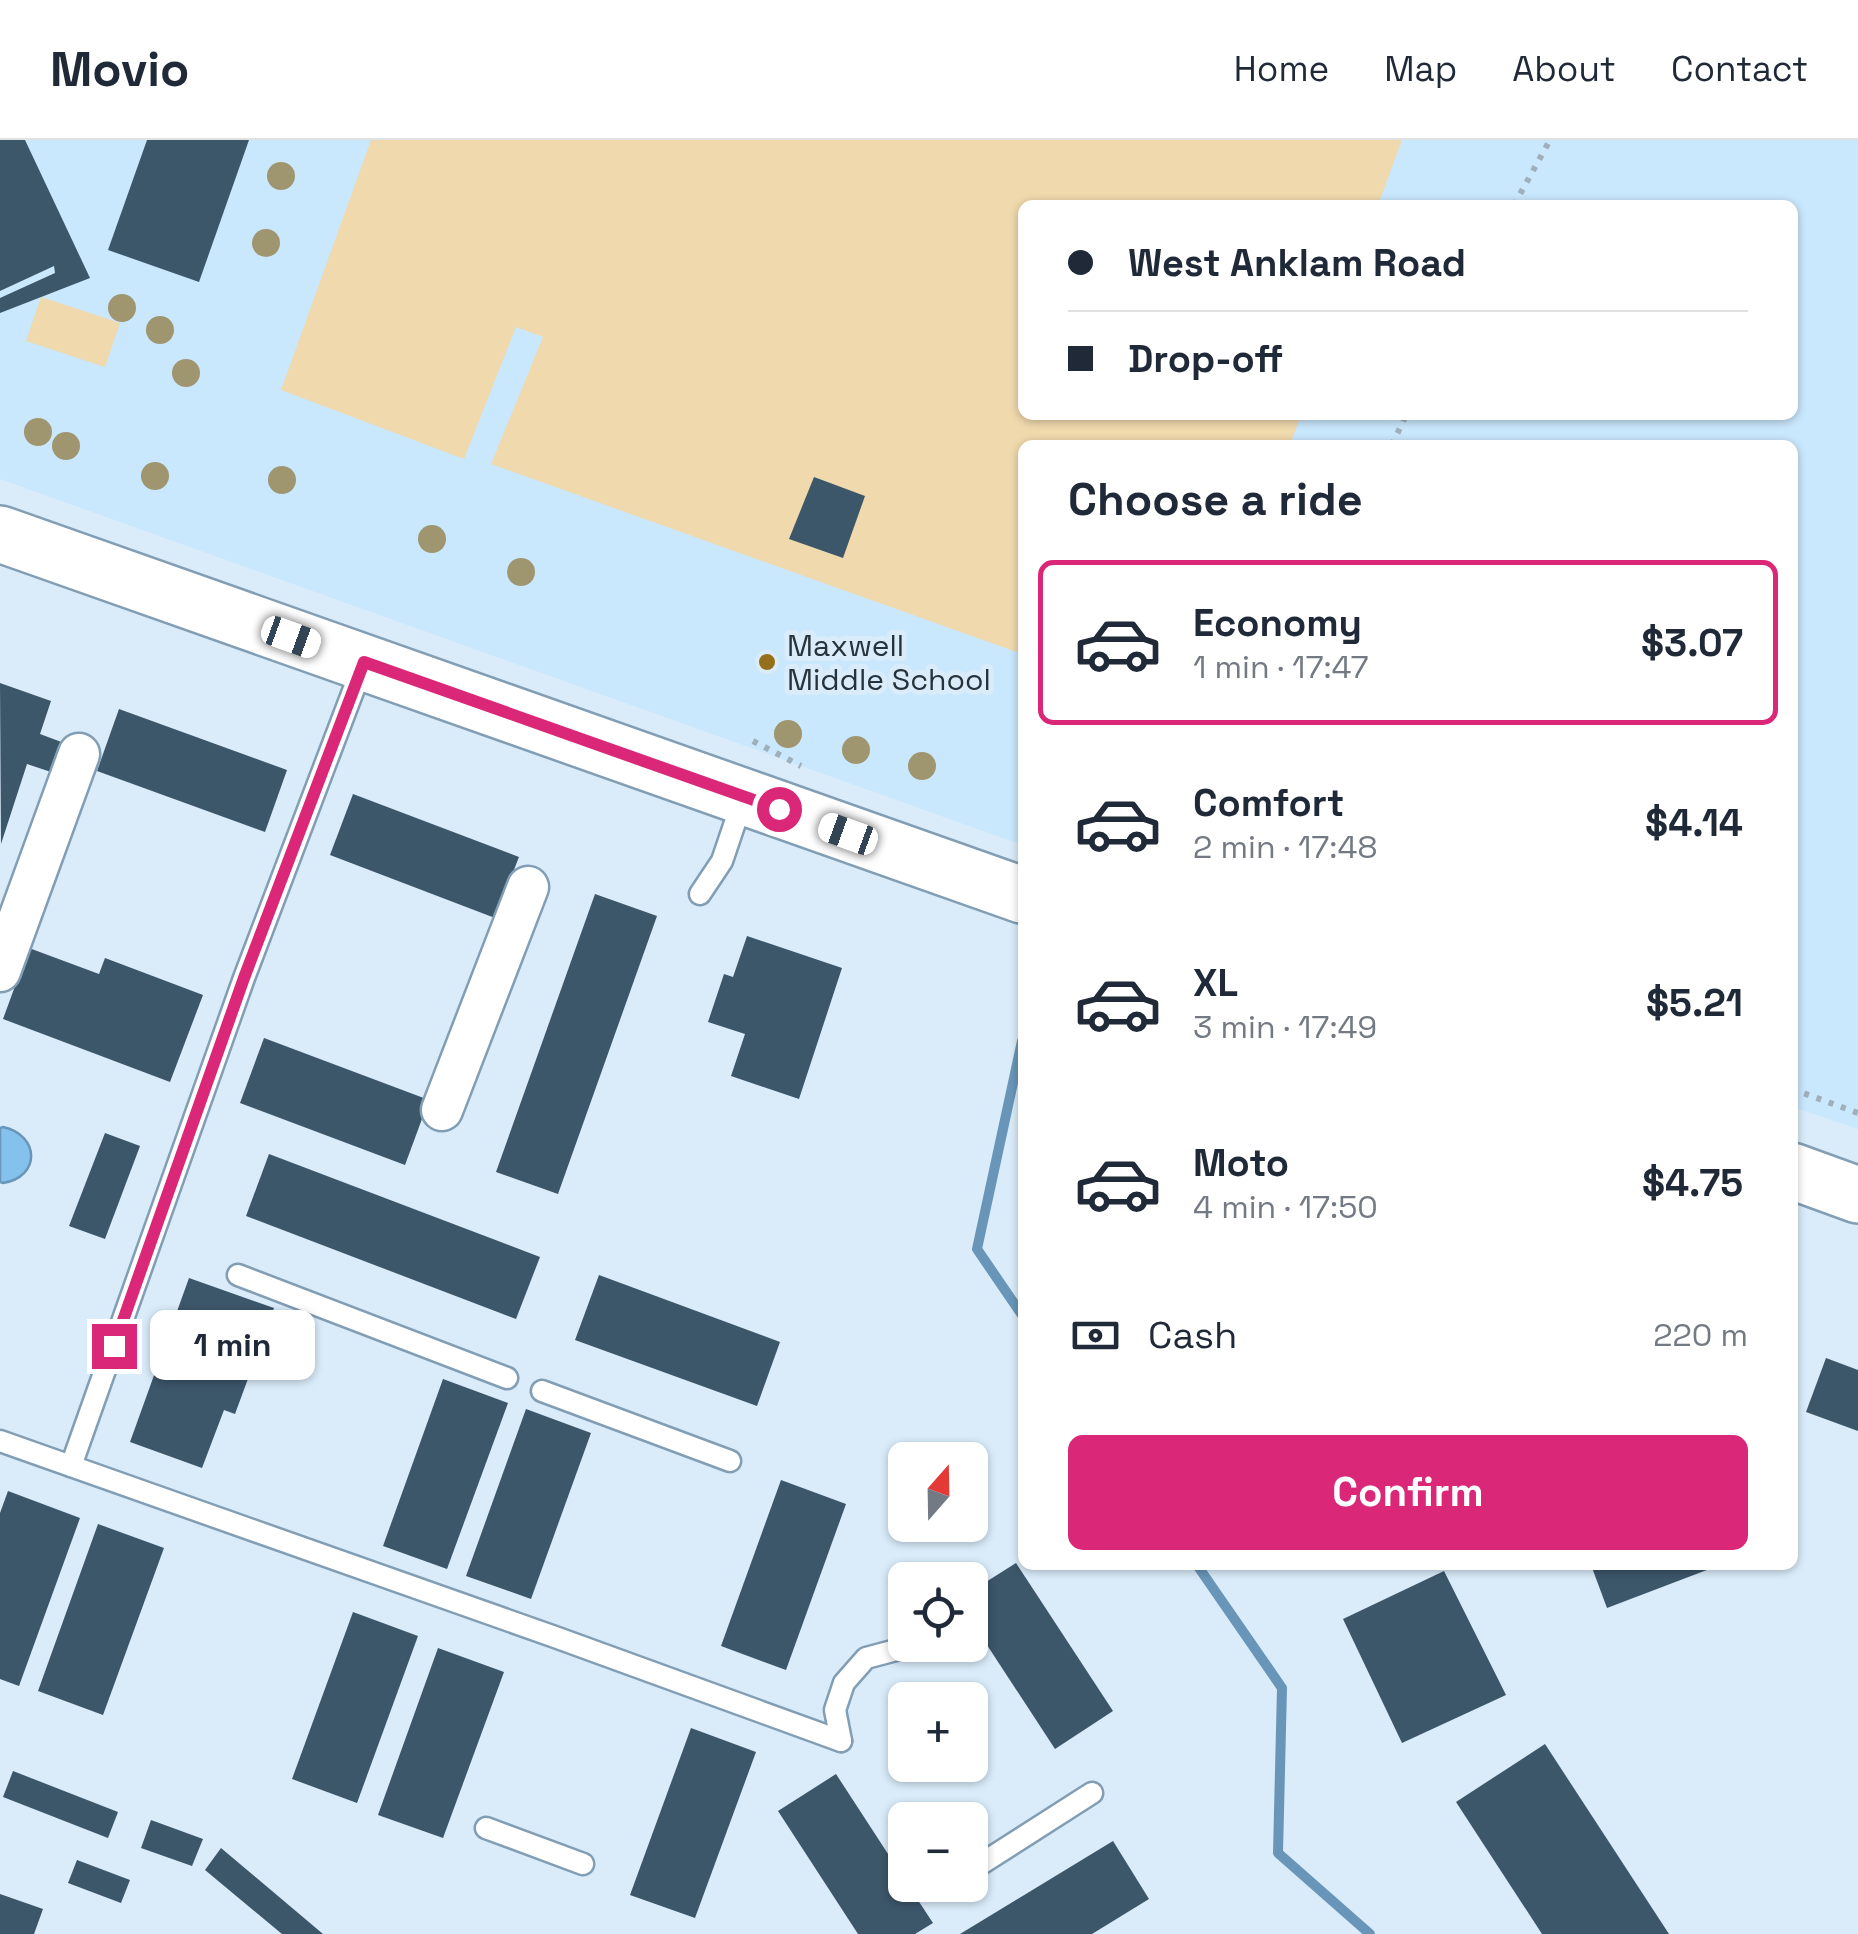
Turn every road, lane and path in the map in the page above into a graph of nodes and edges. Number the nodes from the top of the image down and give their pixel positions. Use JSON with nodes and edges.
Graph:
{"nodes":[{"id":1,"x":1550,"y":140,"type":"edge"},
{"id":2,"x":1517,"y":200,"type":"edge"},
{"id":3,"x":0,"y":534,"type":"edge"},
{"id":4,"x":364,"y":662,"type":"junction"},
{"id":5,"x":79,"y":754,"type":"dead end"},
{"id":6,"x":744,"y":797,"type":"junction"},
{"id":7,"x":528,"y":887,"type":"dead end"},
{"id":8,"x":700,"y":894,"type":"dead end"},
{"id":9,"x":1018,"y":894,"type":"edge"},
{"id":10,"x":0,"y":970,"type":"edge"},
{"id":11,"x":1798,"y":1091,"type":"edge"},
{"id":12,"x":442,"y":1110,"type":"dead end"},
{"id":13,"x":1858,"y":1112,"type":"edge"},
{"id":14,"x":1798,"y":1173,"type":"edge"},
{"id":15,"x":1858,"y":1194,"type":"edge"},
{"id":16,"x":238,"y":1275,"type":"dead end"},
{"id":17,"x":507,"y":1378,"type":"dead end"},
{"id":18,"x":542,"y":1391,"type":"dead end"},
{"id":19,"x":0,"y":1441,"type":"edge"},
{"id":20,"x":730,"y":1461,"type":"dead end"},
{"id":21,"x":71,"y":1466,"type":"junction"},
{"id":22,"x":888,"y":1652,"type":"edge"},
{"id":23,"x":1092,"y":1793,"type":"dead end"},
{"id":24,"x":486,"y":1828,"type":"dead end"},
{"id":25,"x":988,"y":1859,"type":"edge"},
{"id":26,"x":584,"y":1864,"type":"dead end"}],
"edges":[{"from":1,"to":2,"type":"path"},
{"from":3,"to":4,"type":"main road"},
{"from":4,"to":6,"type":"main road"},
{"from":4,"to":21,"type":"lane"},
{"from":5,"to":10,"type":"street"},
{"from":6,"to":8,"type":"lane"},
{"from":6,"to":9,"type":"main road"},
{"from":7,"to":12,"type":"street"},
{"from":11,"to":13,"type":"path"},
{"from":14,"to":15,"type":"main road"},
{"from":16,"to":17,"type":"lane"},
{"from":18,"to":20,"type":"lane"},
{"from":19,"to":21,"type":"lane"},
{"from":21,"to":22,"type":"lane"},
{"from":23,"to":25,"type":"lane"},
{"from":24,"to":26,"type":"lane"}]}
